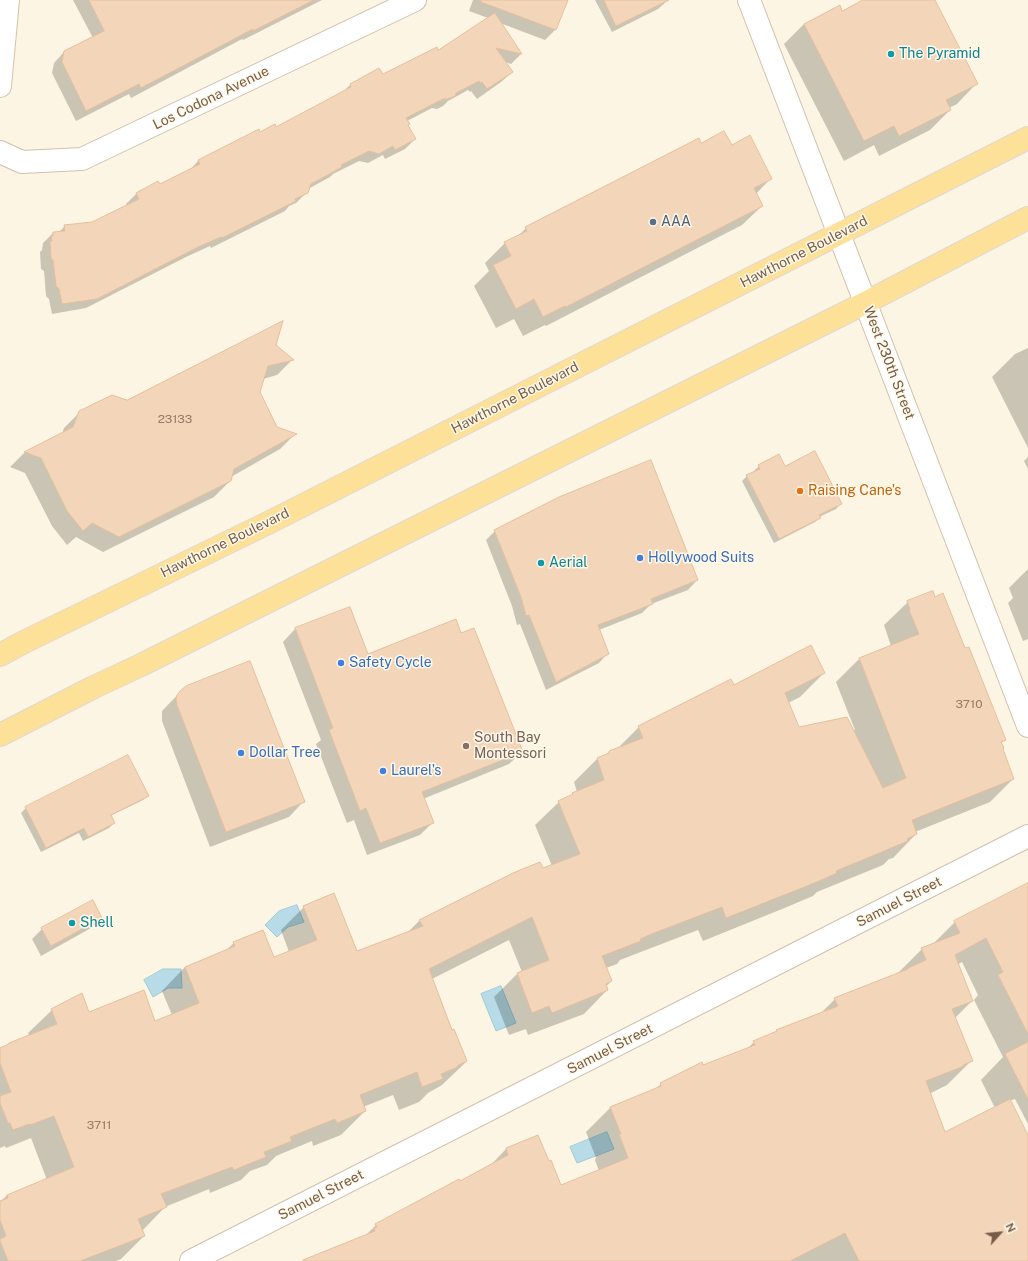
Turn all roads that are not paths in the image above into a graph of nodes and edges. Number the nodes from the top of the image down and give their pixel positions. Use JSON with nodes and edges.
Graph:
{"nodes":[{"id":1,"x":8,"y":0,"type":"edge"},
{"id":2,"x":415,"y":0,"type":"edge"},
{"id":3,"x":749,"y":0,"type":"edge"},
{"id":4,"x":0,"y":86,"type":"edge"},
{"id":5,"x":1028,"y":138,"type":"edge"},
{"id":6,"x":0,"y":152,"type":"edge"},
{"id":7,"x":1028,"y":218,"type":"edge"},
{"id":8,"x":839,"y":234,"type":"junction"},
{"id":9,"x":866,"y":303,"type":"junction"},
{"id":10,"x":0,"y":656,"type":"edge"},
{"id":11,"x":1028,"y":726,"type":"edge"},
{"id":12,"x":0,"y":735,"type":"edge"},
{"id":13,"x":1028,"y":836,"type":"edge"},
{"id":14,"x":193,"y":1260,"type":"edge"}],
"edges":[{"from":1,"to":4,"type":"street"},
{"from":2,"to":6,"type":"street","name":"Los Codona Avenue"},
{"from":3,"to":8,"type":"street","name":"West 230th Street"},
{"from":5,"to":8,"type":"main road","name":"Hawthorne Boulevard"},
{"from":7,"to":9,"type":"main road"},
{"from":8,"to":9,"type":"street","name":"West 230th Street"},
{"from":8,"to":10,"type":"main road","name":"Hawthorne Boulevard"},
{"from":9,"to":11,"type":"street","name":"West 230th Street"},
{"from":9,"to":12,"type":"main road"},
{"from":13,"to":14,"type":"street","name":"Samuel Street"}]}
